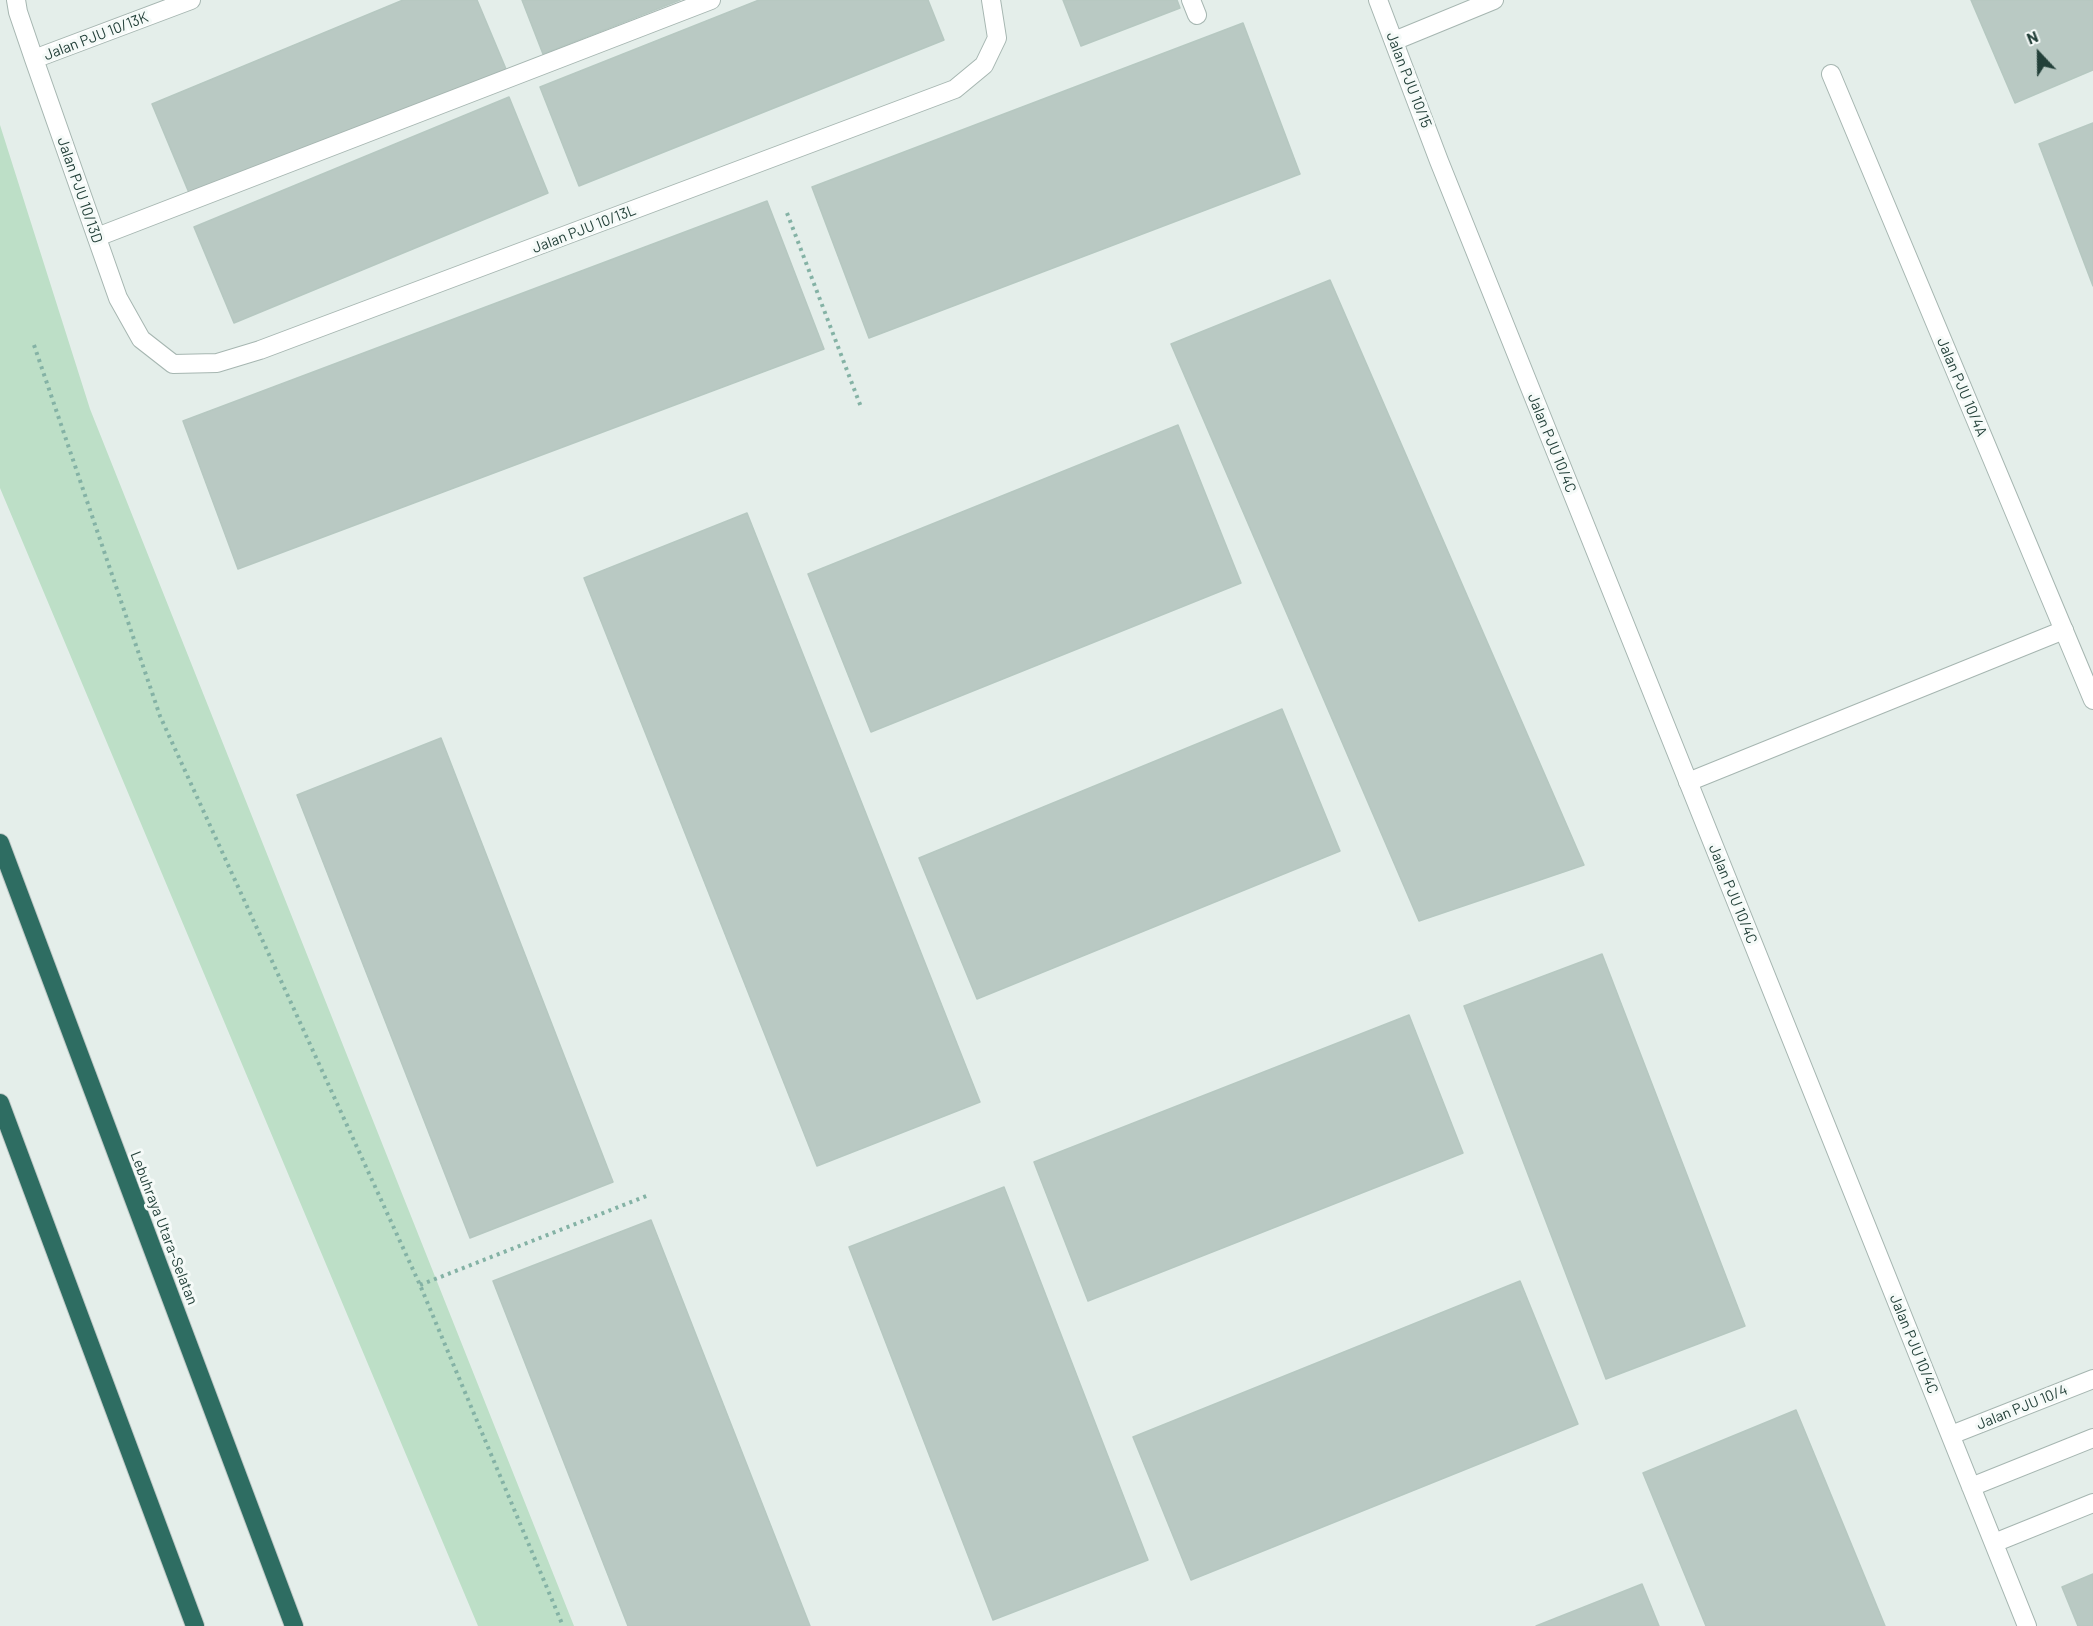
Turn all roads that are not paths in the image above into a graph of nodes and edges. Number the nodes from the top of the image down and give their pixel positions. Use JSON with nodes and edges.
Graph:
{"nodes":[{"id":1,"x":16,"y":0,"type":"edge"},
{"id":2,"x":191,"y":0,"type":"edge"},
{"id":3,"x":711,"y":0,"type":"edge"},
{"id":4,"x":991,"y":0,"type":"edge"},
{"id":5,"x":1378,"y":0,"type":"edge"},
{"id":6,"x":1494,"y":0,"type":"edge"},
{"id":7,"x":1394,"y":41,"type":"junction"},
{"id":8,"x":34,"y":59,"type":"junction"},
{"id":9,"x":1831,"y":74,"type":"dead end"},
{"id":10,"x":1439,"y":161,"type":"joint"},
{"id":11,"x":97,"y":237,"type":"junction"},
{"id":12,"x":173,"y":364,"type":"joint"},
{"id":13,"x":2064,"y":630,"type":"junction"},
{"id":14,"x":2093,"y":699,"type":"edge"},
{"id":15,"x":1688,"y":782,"type":"junction"},
{"id":16,"x":0,"y":843,"type":"edge"},
{"id":17,"x":0,"y":1103,"type":"edge"},
{"id":18,"x":2093,"y":1379,"type":"edge"},
{"id":19,"x":1951,"y":1435,"type":"junction"},
{"id":20,"x":2093,"y":1438,"type":"edge"},
{"id":21,"x":1971,"y":1486,"type":"junction"},
{"id":22,"x":2093,"y":1503,"type":"edge"},
{"id":23,"x":1994,"y":1543,"type":"junction"},
{"id":24,"x":195,"y":1626,"type":"edge"},
{"id":25,"x":294,"y":1626,"type":"edge"},
{"id":26,"x":2027,"y":1626,"type":"edge"}],
"edges":[{"from":1,"to":8,"type":"street","name":"Jalan PJU 10/13D"},
{"from":2,"to":8,"type":"street","name":"Jalan PJU 10/13K"},
{"from":3,"to":11,"type":"street"},
{"from":4,"to":12,"type":"street","name":"Jalan PJU 10/13L"},
{"from":5,"to":7,"type":"street","name":"Jalan PJU 10/15"},
{"from":6,"to":7,"type":"street"},
{"from":7,"to":10,"type":"street","name":"Jalan PJU 10/15"},
{"from":8,"to":11,"type":"street","name":"Jalan PJU 10/13D"},
{"from":9,"to":13,"type":"street","name":"Jalan PJU 10/4A"},
{"from":10,"to":15,"type":"street","name":"Jalan PJU 10/4C"},
{"from":11,"to":12,"type":"street","name":"Jalan PJU 10/13D"},
{"from":13,"to":14,"type":"street","name":"Jalan PJU 10/4A"},
{"from":13,"to":15,"type":"street"},
{"from":15,"to":19,"type":"street","name":"Jalan PJU 10/4C"},
{"from":16,"to":25,"type":"highway","name":"Lebuhraya Utara–Selatan"},
{"from":17,"to":24,"type":"highway"},
{"from":18,"to":19,"type":"street","name":"Jalan PJU 10/4"},
{"from":19,"to":21,"type":"street","name":"Jalan PJU 10/4C"},
{"from":20,"to":21,"type":"street"},
{"from":21,"to":23,"type":"street","name":"Jalan PJU 10/4C"},
{"from":22,"to":23,"type":"street"},
{"from":23,"to":26,"type":"street","name":"Jalan PJU 10/4C"}]}
